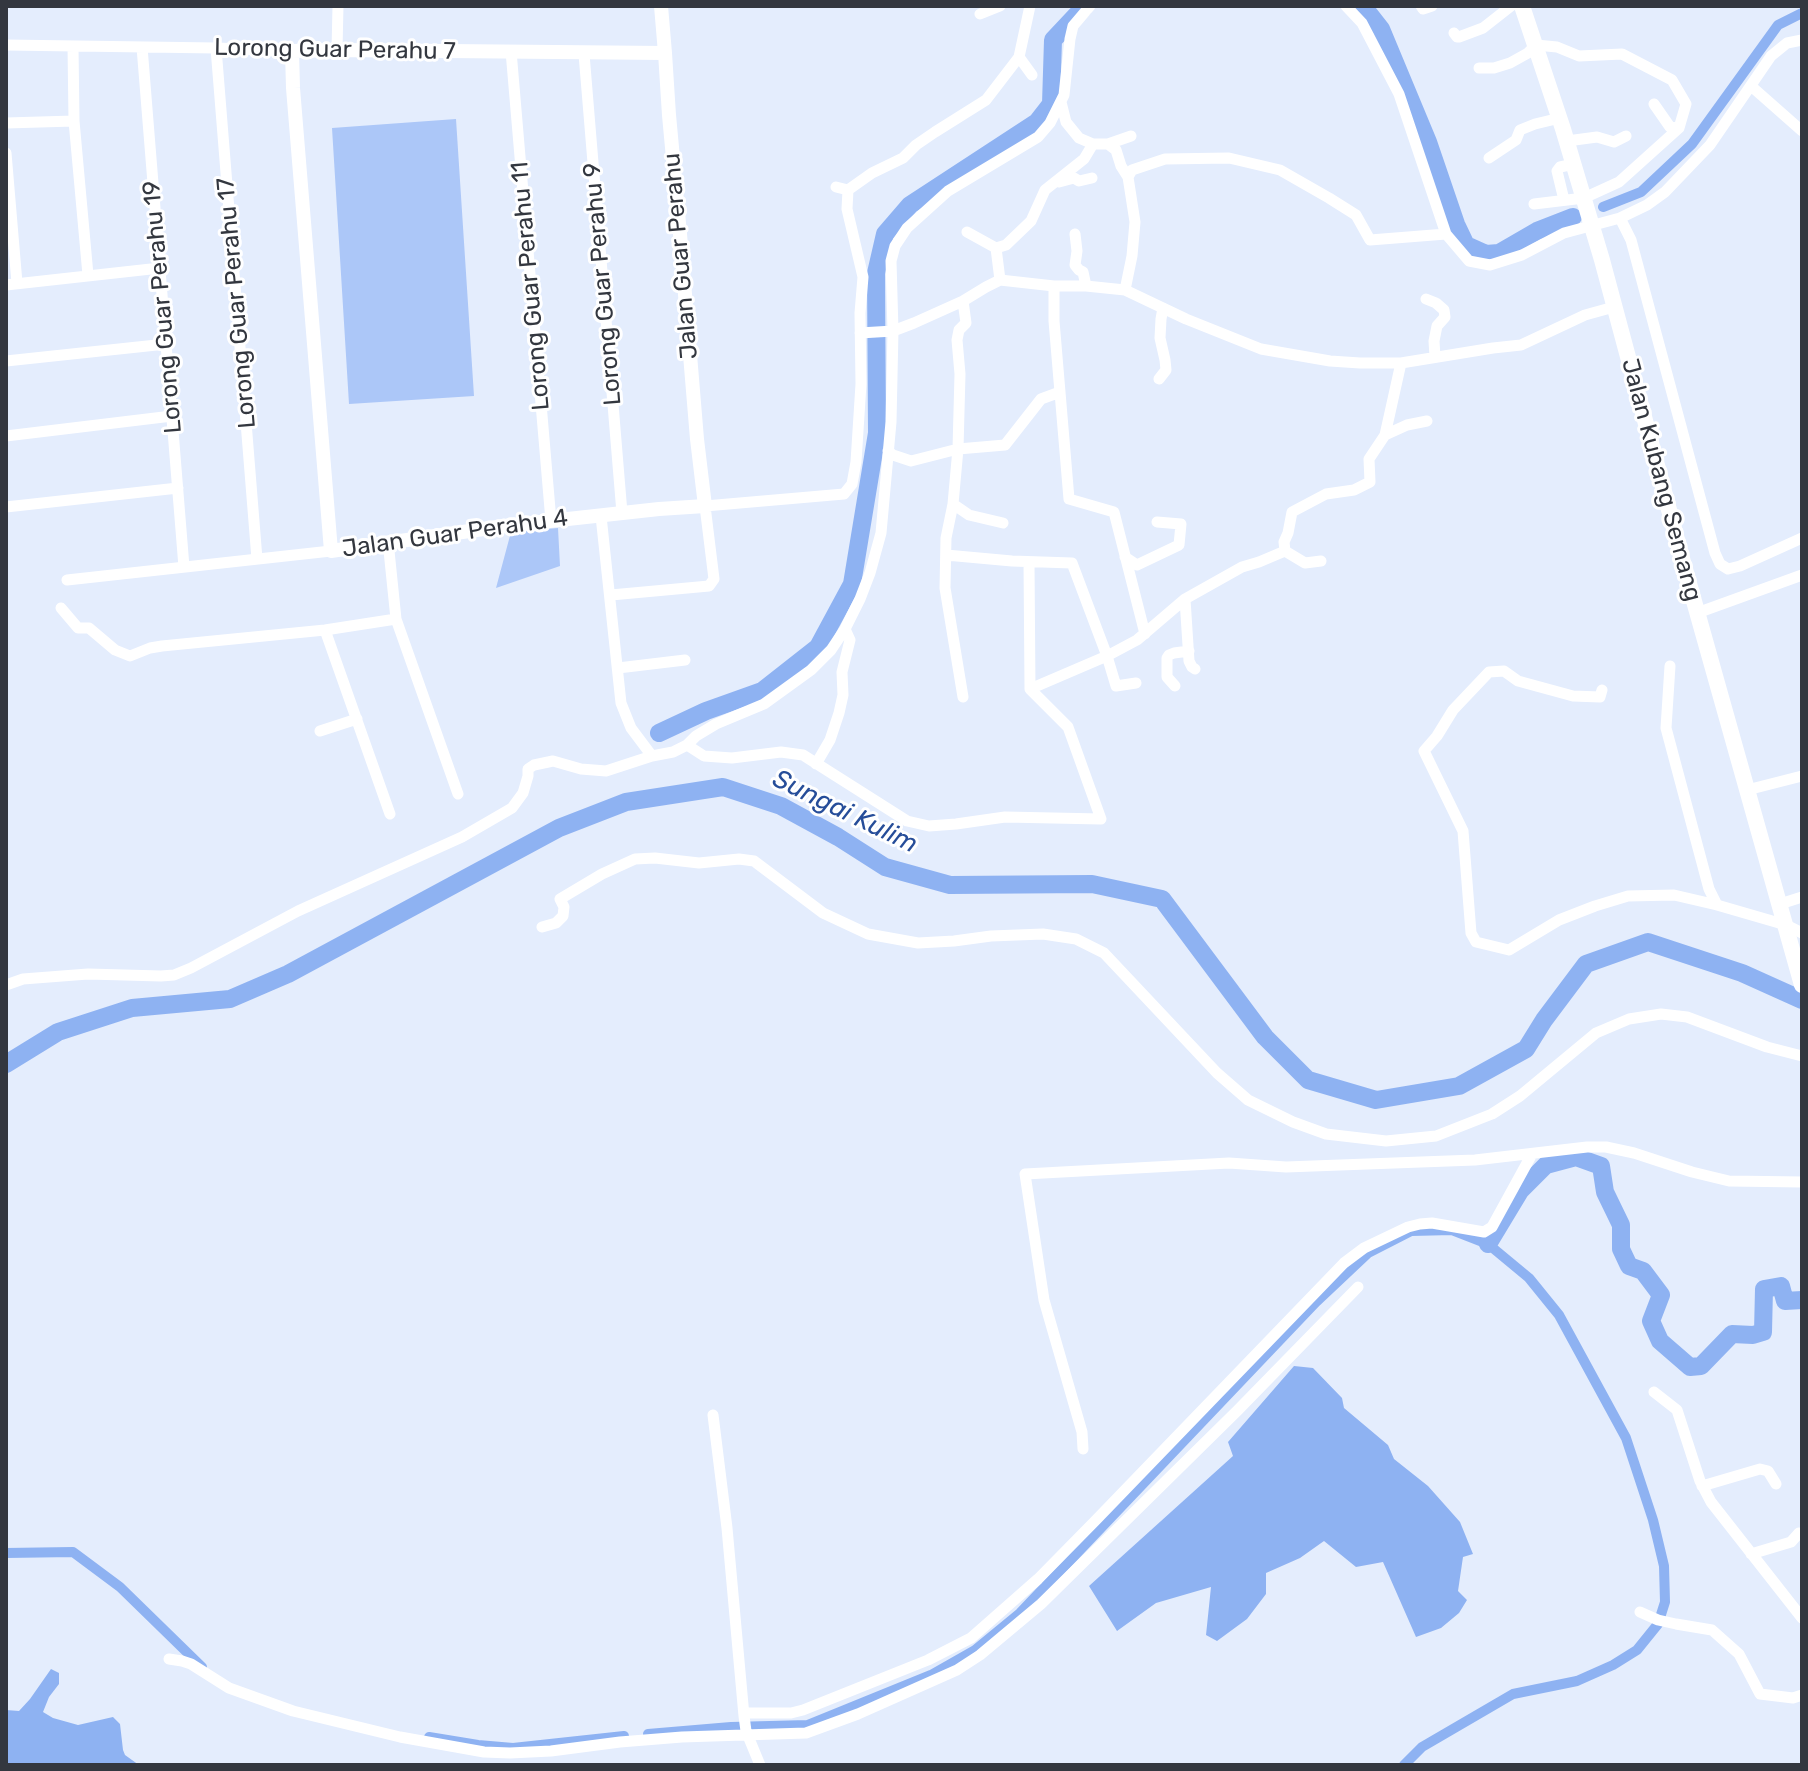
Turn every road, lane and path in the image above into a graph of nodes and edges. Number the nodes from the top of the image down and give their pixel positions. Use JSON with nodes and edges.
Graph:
{"nodes":[{"id":1,"x":338,"y":6,"type":"edge"},
{"id":2,"x":661,"y":6,"type":"edge"},
{"id":3,"x":1000,"y":6,"type":"edge"},
{"id":4,"x":1030,"y":6,"type":"edge"},
{"id":5,"x":1090,"y":6,"type":"edge"},
{"id":6,"x":1346,"y":6,"type":"edge"},
{"id":7,"x":1421,"y":6,"type":"edge"},
{"id":8,"x":1432,"y":6,"type":"edge"},
{"id":9,"x":1511,"y":6,"type":"edge"},
{"id":10,"x":1522,"y":6,"type":"edge"},
{"id":11,"x":980,"y":14,"type":"dead end"},
{"id":12,"x":1454,"y":33,"type":"dead end"},
{"id":13,"x":1802,"y":40,"type":"edge"},
{"id":14,"x":6,"y":45,"type":"edge"},
{"id":15,"x":1536,"y":45,"type":"junction"},
{"id":16,"x":73,"y":46,"type":"junction"},
{"id":17,"x":142,"y":47,"type":"junction"},
{"id":18,"x":216,"y":48,"type":"junction"},
{"id":19,"x":337,"y":50,"type":"junction"},
{"id":20,"x":292,"y":51,"type":"junction"},
{"id":21,"x":511,"y":51,"type":"junction"},
{"id":22,"x":665,"y":53,"type":"junction"},
{"id":23,"x":584,"y":54,"type":"junction"},
{"id":24,"x":1019,"y":57,"type":"junction"},
{"id":25,"x":1479,"y":68,"type":"dead end"},
{"id":26,"x":1032,"y":75,"type":"dead end"},
{"id":27,"x":1751,"y":86,"type":"junction"},
{"id":28,"x":1061,"y":102,"type":"junction"},
{"id":29,"x":1654,"y":104,"type":"dead end"},
{"id":30,"x":1560,"y":118,"type":"junction"},
{"id":31,"x":74,"y":121,"type":"junction"},
{"id":32,"x":6,"y":123,"type":"edge"},
{"id":33,"x":1679,"y":128,"type":"junction"},
{"id":34,"x":1801,"y":129,"type":"edge"},
{"id":35,"x":1131,"y":136,"type":"dead end"},
{"id":36,"x":1626,"y":136,"type":"dead end"},
{"id":37,"x":1567,"y":141,"type":"junction"},
{"id":38,"x":1093,"y":144,"type":"junction"},
{"id":39,"x":1108,"y":144,"type":"junction"},
{"id":40,"x":6,"y":153,"type":"edge"},
{"id":41,"x":1489,"y":158,"type":"dead end"},
{"id":42,"x":1574,"y":164,"type":"junction"},
{"id":43,"x":1128,"y":177,"type":"junction"},
{"id":44,"x":1092,"y":178,"type":"dead end"},
{"id":45,"x":1045,"y":190,"type":"junction"},
{"id":46,"x":1584,"y":198,"type":"junction"},
{"id":47,"x":1564,"y":200,"type":"junction"},
{"id":48,"x":1534,"y":204,"type":"dead end"},
{"id":49,"x":1620,"y":218,"type":"junction"},
{"id":50,"x":1592,"y":225,"type":"junction"},
{"id":51,"x":967,"y":232,"type":"dead end"},
{"id":52,"x":1075,"y":234,"type":"dead end"},
{"id":53,"x":1446,"y":234,"type":"junction"},
{"id":54,"x":996,"y":248,"type":"junction"},
{"id":55,"x":160,"y":268,"type":"junction"},
{"id":56,"x":88,"y":275,"type":"junction"},
{"id":57,"x":1000,"y":280,"type":"junction"},
{"id":58,"x":11,"y":284,"type":"edge"},
{"id":59,"x":1054,"y":286,"type":"junction"},
{"id":60,"x":1086,"y":286,"type":"junction"},
{"id":61,"x":1125,"y":290,"type":"junction"},
{"id":62,"x":1426,"y":299,"type":"dead end"},
{"id":63,"x":963,"y":301,"type":"junction"},
{"id":64,"x":1614,"y":307,"type":"junction"},
{"id":65,"x":1163,"y":308,"type":"junction"},
{"id":66,"x":892,"y":331,"type":"junction"},
{"id":67,"x":863,"y":333,"type":"junction"},
{"id":68,"x":166,"y":344,"type":"junction"},
{"id":69,"x":1435,"y":357,"type":"junction"},
{"id":70,"x":6,"y":361,"type":"edge"},
{"id":71,"x":1401,"y":363,"type":"junction"},
{"id":72,"x":1159,"y":379,"type":"dead end"},
{"id":73,"x":1060,"y":392,"type":"junction"},
{"id":74,"x":172,"y":416,"type":"junction"},
{"id":75,"x":1427,"y":421,"type":"dead end"},
{"id":76,"x":1385,"y":435,"type":"junction"},
{"id":77,"x":6,"y":436,"type":"edge"},
{"id":78,"x":958,"y":449,"type":"junction"},
{"id":79,"x":888,"y":451,"type":"junction"},
{"id":80,"x":178,"y":488,"type":"junction"},
{"id":81,"x":953,"y":504,"type":"junction"},
{"id":82,"x":705,"y":506,"type":"junction"},
{"id":83,"x":6,"y":507,"type":"edge"},
{"id":84,"x":622,"y":513,"type":"junction"},
{"id":85,"x":601,"y":516,"type":"junction"},
{"id":86,"x":551,"y":521,"type":"junction"},
{"id":87,"x":1157,"y":522,"type":"dead end"},
{"id":88,"x":1003,"y":523,"type":"dead end"},
{"id":89,"x":1802,"y":538,"type":"edge"},
{"id":90,"x":388,"y":541,"type":"junction"},
{"id":91,"x":331,"y":551,"type":"junction"},
{"id":92,"x":1285,"y":551,"type":"junction"},
{"id":93,"x":946,"y":555,"type":"junction"},
{"id":94,"x":1125,"y":557,"type":"junction"},
{"id":95,"x":257,"y":559,"type":"junction"},
{"id":96,"x":1321,"y":561,"type":"dead end"},
{"id":97,"x":1029,"y":562,"type":"junction"},
{"id":98,"x":184,"y":567,"type":"junction"},
{"id":99,"x":1802,"y":575,"type":"edge"},
{"id":100,"x":67,"y":580,"type":"dead end"},
{"id":101,"x":611,"y":595,"type":"junction"},
{"id":102,"x":1185,"y":599,"type":"junction"},
{"id":103,"x":61,"y":608,"type":"dead end"},
{"id":104,"x":1697,"y":613,"type":"junction"},
{"id":105,"x":396,"y":619,"type":"junction"},
{"id":106,"x":845,"y":629,"type":"junction"},
{"id":107,"x":325,"y":630,"type":"junction"},
{"id":108,"x":1145,"y":634,"type":"junction"},
{"id":109,"x":1189,"y":651,"type":"junction"},
{"id":110,"x":1107,"y":656,"type":"junction"},
{"id":111,"x":685,"y":660,"type":"dead end"},
{"id":112,"x":1670,"y":666,"type":"dead end"},
{"id":113,"x":618,"y":668,"type":"junction"},
{"id":114,"x":1195,"y":669,"type":"dead end"},
{"id":115,"x":1136,"y":683,"type":"dead end"},
{"id":116,"x":1175,"y":686,"type":"dead end"},
{"id":117,"x":1030,"y":689,"type":"junction"},
{"id":118,"x":1602,"y":690,"type":"dead end"},
{"id":119,"x":963,"y":697,"type":"dead end"},
{"id":120,"x":357,"y":719,"type":"junction"},
{"id":121,"x":320,"y":731,"type":"dead end"},
{"id":122,"x":687,"y":745,"type":"junction"},
{"id":123,"x":652,"y":756,"type":"junction"},
{"id":124,"x":816,"y":764,"type":"junction"},
{"id":125,"x":1802,"y":776,"type":"edge"},
{"id":126,"x":1747,"y":790,"type":"junction"},
{"id":127,"x":458,"y":794,"type":"dead end"},
{"id":128,"x":390,"y":814,"type":"dead end"},
{"id":129,"x":1802,"y":897,"type":"edge"},
{"id":130,"x":1780,"y":904,"type":"junction"},
{"id":131,"x":1717,"y":905,"type":"junction"},
{"id":132,"x":1786,"y":925,"type":"junction"},
{"id":133,"x":542,"y":927,"type":"dead end"},
{"id":134,"x":1802,"y":933,"type":"edge"},
{"id":135,"x":6,"y":985,"type":"edge"},
{"id":136,"x":1802,"y":985,"type":"edge"},
{"id":137,"x":1802,"y":1056,"type":"edge"},
{"id":138,"x":1532,"y":1154,"type":"junction"},
{"id":139,"x":1802,"y":1182,"type":"edge"},
{"id":140,"x":1358,"y":1287,"type":"dead end"},
{"id":141,"x":1654,"y":1392,"type":"dead end"},
{"id":142,"x":713,"y":1415,"type":"dead end"},
{"id":143,"x":1083,"y":1449,"type":"dead end"},
{"id":144,"x":1776,"y":1484,"type":"dead end"},
{"id":145,"x":1702,"y":1486,"type":"junction"},
{"id":146,"x":1799,"y":1533,"type":"dead end"},
{"id":147,"x":1751,"y":1554,"type":"junction"},
{"id":148,"x":1640,"y":1612,"type":"dead end"},
{"id":149,"x":1802,"y":1618,"type":"edge"},
{"id":150,"x":169,"y":1659,"type":"dead end"},
{"id":151,"x":1802,"y":1695,"type":"edge"},
{"id":152,"x":744,"y":1715,"type":"junction"},
{"id":153,"x":747,"y":1733,"type":"junction"},
{"id":154,"x":760,"y":1765,"type":"edge"}],
"edges":[{"from":1,"to":19,"type":"street"},
{"from":2,"to":22,"type":"street","name":"Jalan Guar Perahu"},
{"from":3,"to":11,"type":"street"},
{"from":4,"to":24,"type":"street"},
{"from":5,"to":28,"type":"street"},
{"from":6,"to":53,"type":"street"},
{"from":7,"to":8,"type":"street"},
{"from":9,"to":12,"type":"street"},
{"from":10,"to":15,"type":"main road","name":"Jalan Kubang Semang"},
{"from":13,"to":27,"type":"street"},
{"from":14,"to":16,"type":"street","name":"Lorong Guar Perahu 7"},
{"from":15,"to":25,"type":"street"},
{"from":15,"to":30,"type":"main road","name":"Jalan Kubang Semang"},
{"from":15,"to":33,"type":"street"},
{"from":16,"to":17,"type":"street","name":"Lorong Guar Perahu 7"},
{"from":16,"to":31,"type":"street"},
{"from":17,"to":18,"type":"street","name":"Lorong Guar Perahu 7"},
{"from":17,"to":55,"type":"street","name":"Lorong Guar Perahu 19"},
{"from":18,"to":20,"type":"street","name":"Lorong Guar Perahu 7"},
{"from":18,"to":95,"type":"street","name":"Lorong Guar Perahu 17"},
{"from":19,"to":20,"type":"street","name":"Lorong Guar Perahu 7"},
{"from":19,"to":21,"type":"street","name":"Lorong Guar Perahu 7"},
{"from":20,"to":91,"type":"street"},
{"from":21,"to":23,"type":"street","name":"Lorong Guar Perahu 7"},
{"from":21,"to":86,"type":"street","name":"Lorong Guar Perahu 11"},
{"from":22,"to":23,"type":"street","name":"Lorong Guar Perahu 7"},
{"from":22,"to":82,"type":"street","name":"Jalan Guar Perahu"},
{"from":23,"to":84,"type":"street","name":"Lorong Guar Perahu 9"},
{"from":24,"to":26,"type":"street"},
{"from":24,"to":67,"type":"street"},
{"from":27,"to":34,"type":"street"},
{"from":27,"to":49,"type":"street"},
{"from":28,"to":38,"type":"street"},
{"from":28,"to":66,"type":"street"},
{"from":29,"to":33,"type":"street"},
{"from":30,"to":37,"type":"main road","name":"Jalan Kubang Semang"},
{"from":30,"to":41,"type":"street"},
{"from":31,"to":32,"type":"street"},
{"from":31,"to":56,"type":"street"},
{"from":33,"to":46,"type":"street"},
{"from":35,"to":39,"type":"street"},
{"from":36,"to":37,"type":"street"},
{"from":37,"to":42,"type":"main road","name":"Jalan Kubang Semang"},
{"from":38,"to":39,"type":"street"},
{"from":38,"to":45,"type":"street"},
{"from":39,"to":43,"type":"street"},
{"from":40,"to":58,"type":"street"},
{"from":42,"to":46,"type":"main road","name":"Jalan Kubang Semang"},
{"from":42,"to":47,"type":"street"},
{"from":43,"to":53,"type":"street"},
{"from":43,"to":61,"type":"street"},
{"from":44,"to":45,"type":"street"},
{"from":45,"to":54,"type":"street"},
{"from":46,"to":47,"type":"street"},
{"from":46,"to":50,"type":"main road","name":"Jalan Kubang Semang"},
{"from":47,"to":48,"type":"street"},
{"from":49,"to":50,"type":"street"},
{"from":49,"to":89,"type":"street"},
{"from":50,"to":53,"type":"street"},
{"from":50,"to":64,"type":"main road","name":"Jalan Kubang Semang"},
{"from":51,"to":54,"type":"street"},
{"from":52,"to":60,"type":"street"},
{"from":54,"to":57,"type":"street"},
{"from":55,"to":56,"type":"street"},
{"from":55,"to":68,"type":"street","name":"Lorong Guar Perahu 19"},
{"from":56,"to":58,"type":"street"},
{"from":57,"to":59,"type":"street"},
{"from":57,"to":63,"type":"street"},
{"from":59,"to":60,"type":"street"},
{"from":59,"to":73,"type":"street"},
{"from":60,"to":61,"type":"street"},
{"from":61,"to":65,"type":"street"},
{"from":62,"to":69,"type":"street"},
{"from":63,"to":66,"type":"street"},
{"from":63,"to":78,"type":"street"},
{"from":64,"to":69,"type":"street"},
{"from":64,"to":104,"type":"main road","name":"Jalan Kubang Semang"},
{"from":65,"to":71,"type":"street"},
{"from":65,"to":72,"type":"street"},
{"from":66,"to":67,"type":"street"},
{"from":66,"to":79,"type":"street"},
{"from":67,"to":82,"type":"street","name":"Jalan Guar Perahu 4"},
{"from":68,"to":70,"type":"street"},
{"from":68,"to":74,"type":"street","name":"Lorong Guar Perahu 19"},
{"from":69,"to":71,"type":"street"},
{"from":71,"to":76,"type":"street"},
{"from":73,"to":78,"type":"street"},
{"from":73,"to":94,"type":"street"},
{"from":74,"to":77,"type":"street"},
{"from":74,"to":80,"type":"street","name":"Lorong Guar Perahu 19"},
{"from":75,"to":76,"type":"street"},
{"from":76,"to":92,"type":"street"},
{"from":78,"to":79,"type":"street"},
{"from":78,"to":81,"type":"street"},
{"from":79,"to":106,"type":"street"},
{"from":80,"to":83,"type":"street"},
{"from":80,"to":98,"type":"street","name":"Lorong Guar Perahu 19"},
{"from":81,"to":88,"type":"street"},
{"from":81,"to":93,"type":"street"},
{"from":82,"to":84,"type":"street","name":"Jalan Guar Perahu 4"},
{"from":82,"to":101,"type":"street"},
{"from":84,"to":85,"type":"street","name":"Jalan Guar Perahu 4"},
{"from":85,"to":86,"type":"street","name":"Jalan Guar Perahu 4"},
{"from":85,"to":101,"type":"street"},
{"from":86,"to":90,"type":"street","name":"Jalan Guar Perahu 4"},
{"from":87,"to":94,"type":"street"},
{"from":90,"to":91,"type":"street","name":"Jalan Guar Perahu 4"},
{"from":90,"to":105,"type":"street"},
{"from":91,"to":95,"type":"street","name":"Jalan Guar Perahu 4"},
{"from":92,"to":96,"type":"street"},
{"from":92,"to":102,"type":"street"},
{"from":93,"to":97,"type":"street"},
{"from":93,"to":119,"type":"street"},
{"from":94,"to":108,"type":"street"},
{"from":95,"to":98,"type":"street","name":"Jalan Guar Perahu 4"},
{"from":97,"to":110,"type":"street"},
{"from":97,"to":117,"type":"street"},
{"from":98,"to":100,"type":"street","name":"Jalan Guar Perahu 4"},
{"from":99,"to":104,"type":"street"},
{"from":101,"to":113,"type":"street"},
{"from":102,"to":108,"type":"street"},
{"from":102,"to":109,"type":"street"},
{"from":103,"to":107,"type":"street"},
{"from":104,"to":126,"type":"main road","name":"Jalan Kubang Semang"},
{"from":105,"to":107,"type":"street"},
{"from":105,"to":127,"type":"street"},
{"from":106,"to":122,"type":"street"},
{"from":106,"to":124,"type":"street"},
{"from":107,"to":120,"type":"street"},
{"from":108,"to":110,"type":"street"},
{"from":109,"to":114,"type":"street"},
{"from":109,"to":116,"type":"street"},
{"from":110,"to":115,"type":"street"},
{"from":110,"to":117,"type":"street"},
{"from":111,"to":113,"type":"street"},
{"from":112,"to":131,"type":"street"},
{"from":113,"to":123,"type":"street"},
{"from":117,"to":124,"type":"street"},
{"from":118,"to":131,"type":"street"},
{"from":120,"to":121,"type":"street"},
{"from":120,"to":128,"type":"street"},
{"from":122,"to":123,"type":"street"},
{"from":122,"to":124,"type":"street"},
{"from":123,"to":135,"type":"street"},
{"from":125,"to":126,"type":"street"},
{"from":126,"to":130,"type":"main road","name":"Jalan Kubang Semang"},
{"from":129,"to":130,"type":"street"},
{"from":130,"to":132,"type":"main road","name":"Jalan Kubang Semang"},
{"from":131,"to":132,"type":"street"},
{"from":132,"to":134,"type":"street"},
{"from":132,"to":136,"type":"main road","name":"Jalan Kubang Semang"},
{"from":133,"to":137,"type":"street"},
{"from":138,"to":139,"type":"street"},
{"from":138,"to":143,"type":"street"},
{"from":138,"to":152,"type":"street"},
{"from":140,"to":153,"type":"street"},
{"from":141,"to":145,"type":"street"},
{"from":142,"to":152,"type":"street"},
{"from":144,"to":145,"type":"street"},
{"from":145,"to":147,"type":"street"},
{"from":146,"to":147,"type":"street"},
{"from":147,"to":149,"type":"street"},
{"from":148,"to":151,"type":"street"},
{"from":150,"to":153,"type":"street"},
{"from":152,"to":153,"type":"street"},
{"from":153,"to":154,"type":"street"}]}
